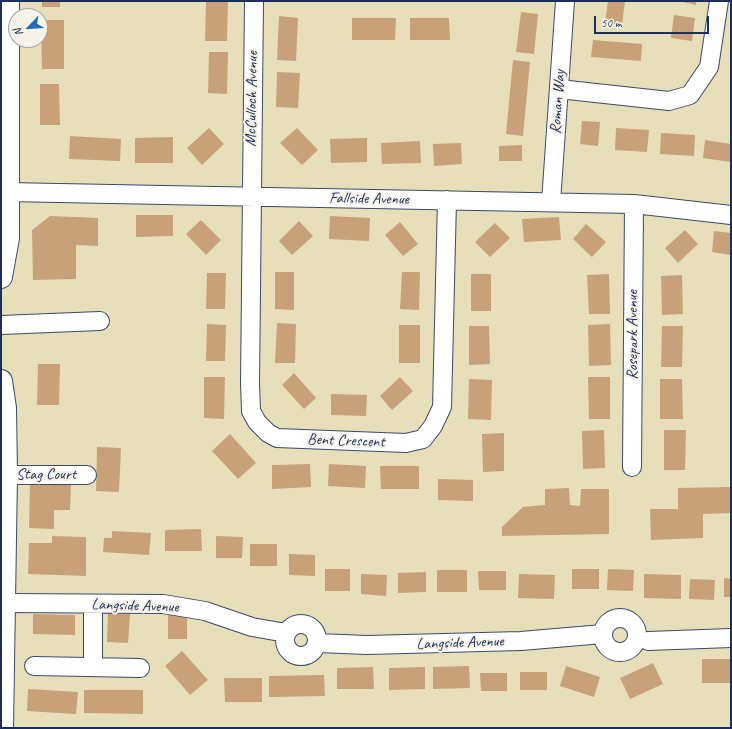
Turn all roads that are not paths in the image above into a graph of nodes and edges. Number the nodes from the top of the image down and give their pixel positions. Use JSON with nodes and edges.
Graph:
{"nodes":[{"id":1,"x":8,"y":1,"type":"edge"},
{"id":2,"x":254,"y":1,"type":"edge"},
{"id":3,"x":565,"y":1,"type":"edge"},
{"id":4,"x":719,"y":1,"type":"edge"},
{"id":5,"x":4,"y":58,"type":"edge"},
{"id":6,"x":559,"y":89,"type":"junction"},
{"id":7,"x":7,"y":192,"type":"junction"},
{"id":8,"x":250,"y":197,"type":"junction"},
{"id":9,"x":447,"y":200,"type":"junction"},
{"id":10,"x":551,"y":202,"type":"junction"},
{"id":11,"x":634,"y":204,"type":"junction"},
{"id":12,"x":731,"y":215,"type":"edge"},
{"id":13,"x":1,"y":277,"type":"edge"},
{"id":14,"x":100,"y":321,"type":"dead end"},
{"id":15,"x":1,"y":325,"type":"edge"},
{"id":16,"x":1,"y":381,"type":"edge"},
{"id":17,"x":632,"y":467,"type":"dead end"},
{"id":18,"x":6,"y":475,"type":"junction"},
{"id":19,"x":87,"y":475,"type":"dead end"},
{"id":20,"x":4,"y":603,"type":"junction"},
{"id":21,"x":93,"y":604,"type":"junction"},
{"id":22,"x":2,"y":633,"type":"edge"},
{"id":23,"x":286,"y":634,"type":"junction"},
{"id":24,"x":603,"y":634,"type":"dead end"},
{"id":25,"x":731,"y":638,"type":"edge"},
{"id":26,"x":648,"y":641,"type":"dead end"},
{"id":27,"x":318,"y":643,"type":"junction"},
{"id":28,"x":34,"y":666,"type":"dead end"},
{"id":29,"x":93,"y":667,"type":"junction"},
{"id":30,"x":140,"y":668,"type":"dead end"},
{"id":31,"x":2,"y":718,"type":"edge"}],
"edges":[{"from":1,"to":5,"type":"main road"},
{"from":2,"to":8,"type":"street","name":"McCulloch Avenue"},
{"from":3,"to":6,"type":"street","name":"Roman Way"},
{"from":4,"to":6,"type":"street"},
{"from":5,"to":7,"type":"main road"},
{"from":6,"to":10,"type":"street","name":"Roman Way"},
{"from":7,"to":8,"type":"street","name":"Fallside Avenue"},
{"from":7,"to":13,"type":"main road"},
{"from":8,"to":9,"type":"street","name":"Fallside Avenue"},
{"from":8,"to":9,"type":"street","name":"Bent Crescent"},
{"from":9,"to":10,"type":"street","name":"Fallside Avenue"},
{"from":10,"to":11,"type":"street","name":"Fallside Avenue"},
{"from":11,"to":12,"type":"street","name":"Fallside Avenue"},
{"from":11,"to":17,"type":"street","name":"Rosepark Avenue"},
{"from":14,"to":15,"type":"street"},
{"from":16,"to":18,"type":"main road"},
{"from":18,"to":19,"type":"street","name":"Stag Court"},
{"from":18,"to":20,"type":"main road"},
{"from":20,"to":21,"type":"street","name":"Langside Avenue"},
{"from":20,"to":22,"type":"main road"},
{"from":21,"to":23,"type":"street","name":"Langside Avenue"},
{"from":21,"to":29,"type":"street"},
{"from":22,"to":31,"type":"main road"},
{"from":23,"to":27,"type":"street"},
{"from":23,"to":27,"type":"street"},
{"from":24,"to":27,"type":"street","name":"Langside Avenue"},
{"from":25,"to":26,"type":"street"},
{"from":28,"to":29,"type":"street"},
{"from":29,"to":30,"type":"street"}]}
